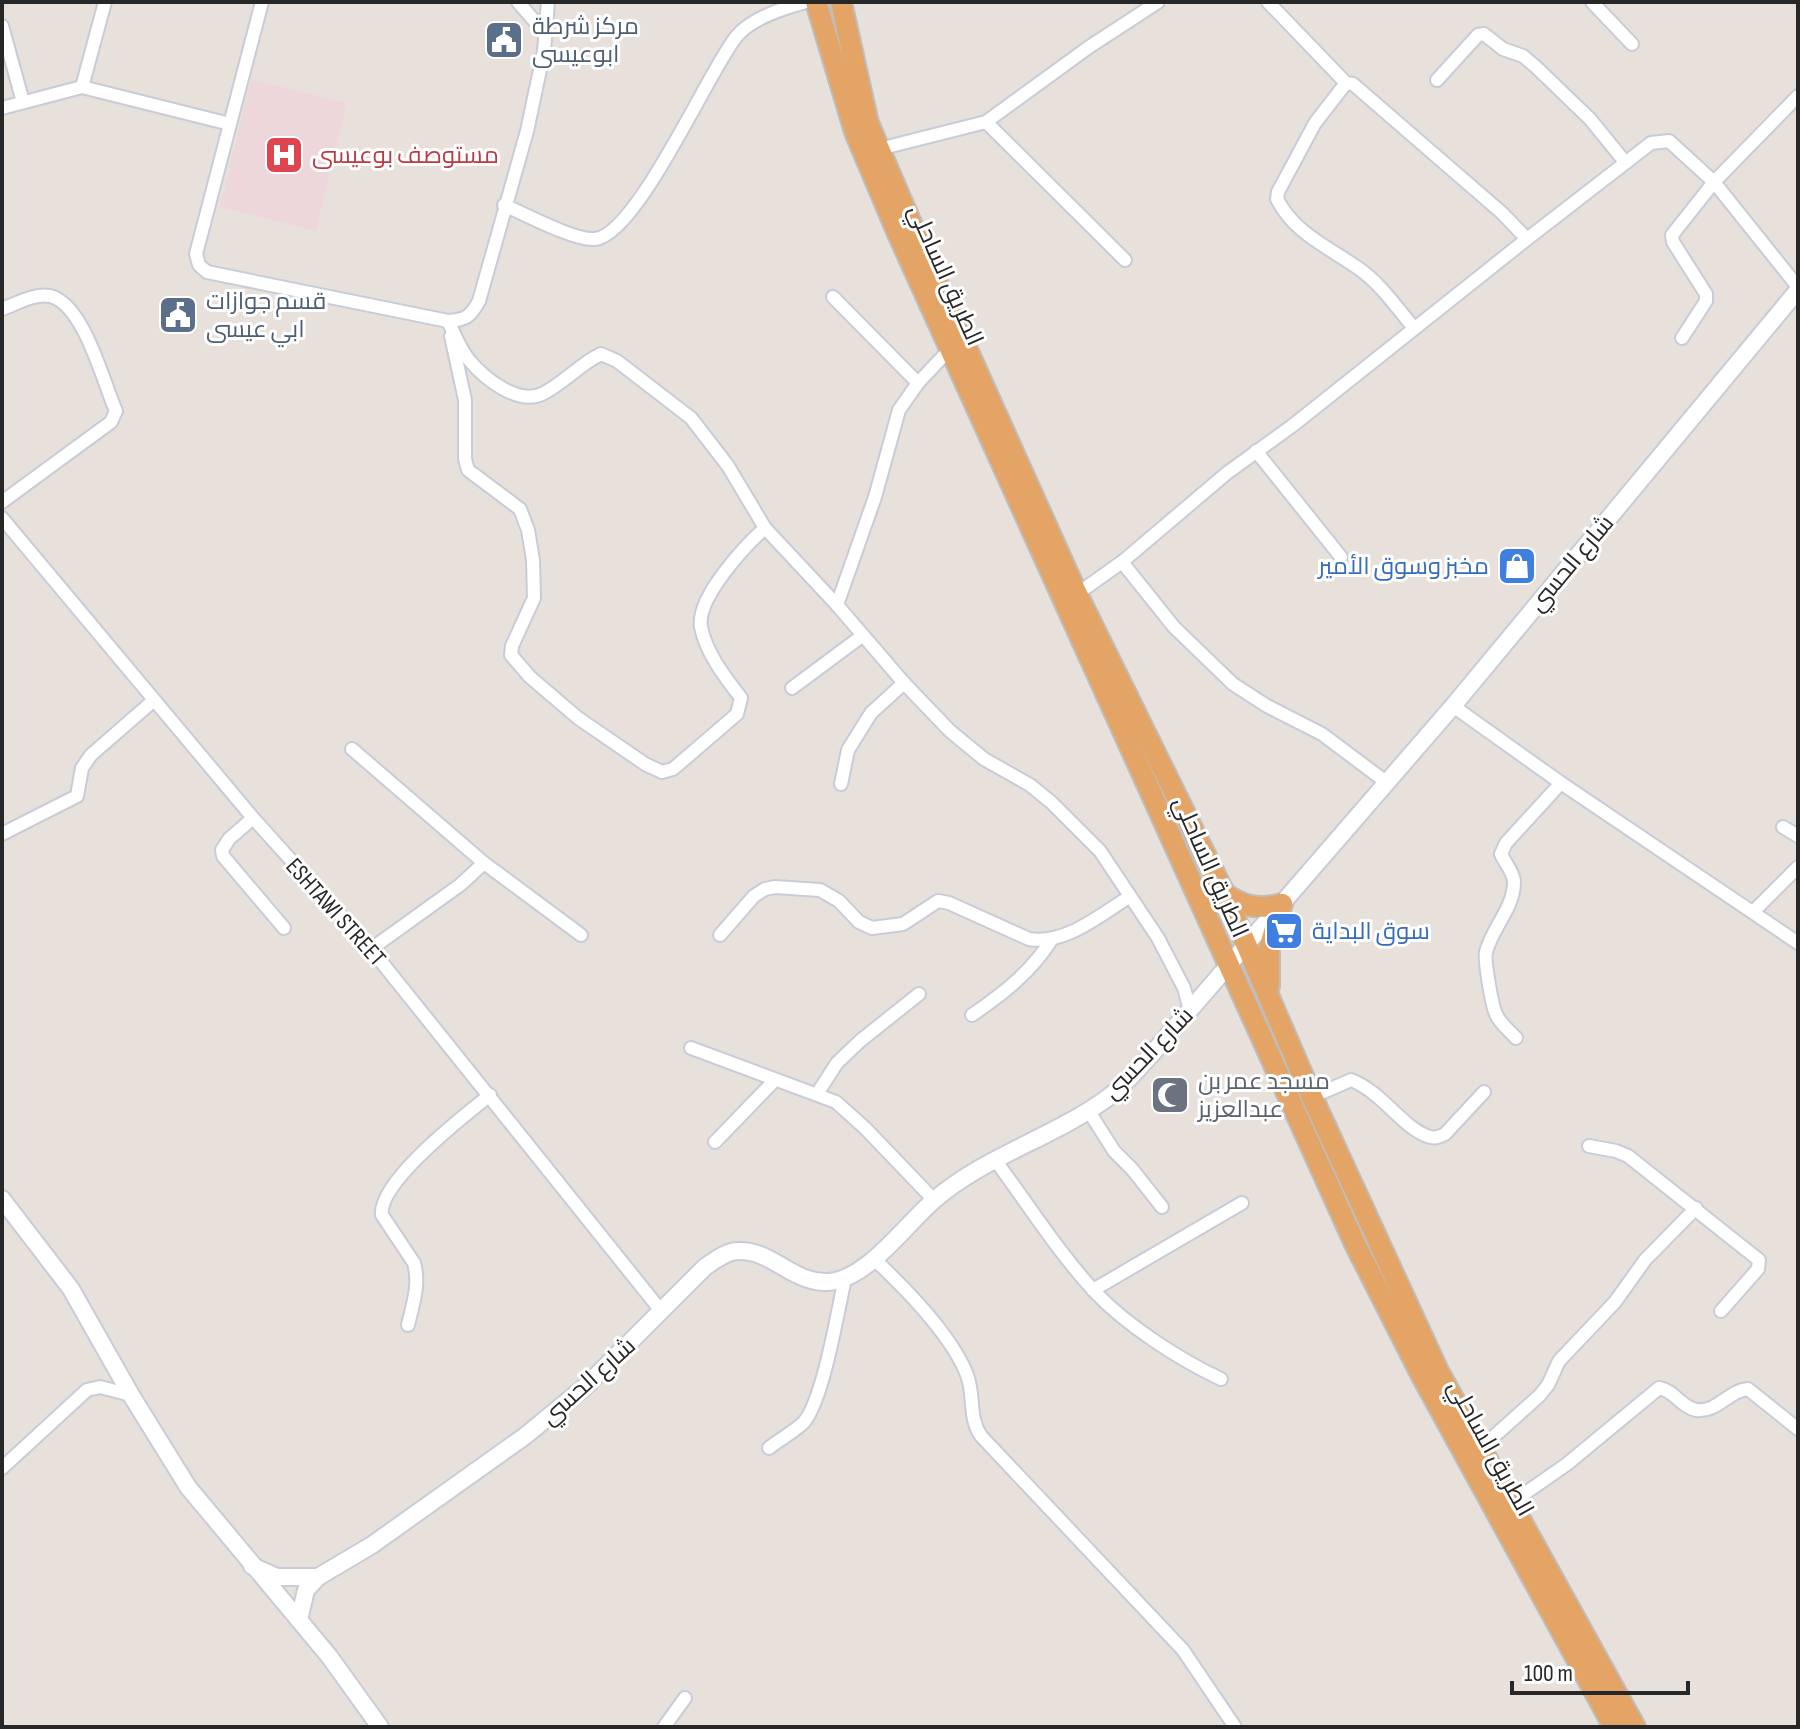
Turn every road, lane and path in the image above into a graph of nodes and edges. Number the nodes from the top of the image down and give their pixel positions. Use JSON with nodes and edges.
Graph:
{"nodes":[{"id":1,"x":105,"y":2,"type":"edge"},
{"id":2,"x":262,"y":2,"type":"edge"},
{"id":3,"x":518,"y":2,"type":"edge"},
{"id":4,"x":548,"y":2,"type":"edge"},
{"id":5,"x":806,"y":2,"type":"edge"},
{"id":6,"x":816,"y":2,"type":"edge"},
{"id":7,"x":841,"y":2,"type":"edge"},
{"id":8,"x":1158,"y":2,"type":"edge"},
{"id":9,"x":1268,"y":2,"type":"edge"},
{"id":10,"x":1592,"y":2,"type":"edge"},
{"id":11,"x":2,"y":26,"type":"edge"},
{"id":12,"x":545,"y":33,"type":"junction"},
{"id":13,"x":1632,"y":44,"type":"dead end"},
{"id":14,"x":1437,"y":80,"type":"dead end"},
{"id":15,"x":1346,"y":83,"type":"junction"},
{"id":16,"x":82,"y":87,"type":"junction"},
{"id":17,"x":1798,"y":96,"type":"edge"},
{"id":18,"x":23,"y":102,"type":"junction"},
{"id":19,"x":3,"y":104,"type":"edge"},
{"id":20,"x":986,"y":122,"type":"junction"},
{"id":21,"x":230,"y":124,"type":"junction"},
{"id":22,"x":879,"y":149,"type":"junction"},
{"id":23,"x":1625,"y":162,"type":"junction"},
{"id":24,"x":1714,"y":182,"type":"junction"},
{"id":25,"x":504,"y":205,"type":"junction"},
{"id":26,"x":1527,"y":239,"type":"junction"},
{"id":27,"x":1125,"y":260,"type":"dead end"},
{"id":28,"x":1798,"y":289,"type":"edge"},
{"id":29,"x":833,"y":297,"type":"dead end"},
{"id":30,"x":2,"y":309,"type":"edge"},
{"id":31,"x":448,"y":321,"type":"junction"},
{"id":32,"x":1414,"y":328,"type":"junction"},
{"id":33,"x":1682,"y":338,"type":"dead end"},
{"id":34,"x":950,"y":349,"type":"junction"},
{"id":35,"x":918,"y":383,"type":"junction"},
{"id":36,"x":1256,"y":451,"type":"junction"},
{"id":37,"x":2,"y":502,"type":"edge"},
{"id":38,"x":2,"y":518,"type":"edge"},
{"id":39,"x":765,"y":528,"type":"junction"},
{"id":40,"x":1341,"y":557,"type":"dead end"},
{"id":41,"x":1122,"y":562,"type":"junction"},
{"id":42,"x":1077,"y":594,"type":"junction"},
{"id":43,"x":837,"y":605,"type":"junction"},
{"id":44,"x":862,"y":636,"type":"junction"},
{"id":45,"x":904,"y":683,"type":"junction"},
{"id":46,"x":792,"y":688,"type":"dead end"},
{"id":47,"x":153,"y":701,"type":"junction"},
{"id":48,"x":1453,"y":706,"type":"junction"},
{"id":49,"x":352,"y":749,"type":"dead end"},
{"id":50,"x":1386,"y":782,"type":"junction"},
{"id":51,"x":1561,"y":783,"type":"junction"},
{"id":52,"x":841,"y":784,"type":"dead end"},
{"id":53,"x":253,"y":818,"type":"junction"},
{"id":54,"x":1783,"y":827,"type":"dead end"},
{"id":55,"x":2,"y":834,"type":"edge"},
{"id":56,"x":1798,"y":836,"type":"edge"},
{"id":57,"x":484,"y":863,"type":"junction"},
{"id":58,"x":1798,"y":867,"type":"edge"},
{"id":59,"x":1224,"y":893,"type":"junction"},
{"id":60,"x":1129,"y":897,"type":"junction"},
{"id":61,"x":1282,"y":904,"type":"junction"},
{"id":62,"x":1754,"y":911,"type":"junction"},
{"id":63,"x":284,"y":928,"type":"dead end"},
{"id":64,"x":581,"y":935,"type":"dead end"},
{"id":65,"x":720,"y":935,"type":"dead end"},
{"id":66,"x":1052,"y":939,"type":"junction"},
{"id":67,"x":1798,"y":943,"type":"edge"},
{"id":68,"x":1246,"y":945,"type":"junction"},
{"id":69,"x":371,"y":949,"type":"junction"},
{"id":70,"x":1227,"y":966,"type":"junction"},
{"id":71,"x":919,"y":994,"type":"dead end"},
{"id":72,"x":1270,"y":996,"type":"junction"},
{"id":73,"x":1190,"y":1010,"type":"junction"},
{"id":74,"x":972,"y":1015,"type":"dead end"},
{"id":75,"x":1516,"y":1038,"type":"dead end"},
{"id":76,"x":691,"y":1048,"type":"dead end"},
{"id":77,"x":775,"y":1080,"type":"junction"},
{"id":78,"x":1484,"y":1092,"type":"dead end"},
{"id":79,"x":817,"y":1094,"type":"junction"},
{"id":80,"x":490,"y":1095,"type":"junction"},
{"id":81,"x":1312,"y":1097,"type":"junction"},
{"id":82,"x":1088,"y":1110,"type":"junction"},
{"id":83,"x":715,"y":1142,"type":"dead end"},
{"id":84,"x":1589,"y":1146,"type":"dead end"},
{"id":85,"x":995,"y":1160,"type":"junction"},
{"id":86,"x":2,"y":1199,"type":"edge"},
{"id":87,"x":934,"y":1200,"type":"junction"},
{"id":88,"x":1242,"y":1203,"type":"dead end"},
{"id":89,"x":1162,"y":1207,"type":"dead end"},
{"id":90,"x":1696,"y":1208,"type":"junction"},
{"id":91,"x":873,"y":1258,"type":"junction"},
{"id":92,"x":845,"y":1278,"type":"junction"},
{"id":93,"x":1093,"y":1290,"type":"junction"},
{"id":94,"x":1721,"y":1311,"type":"dead end"},
{"id":95,"x":662,"y":1312,"type":"junction"},
{"id":96,"x":408,"y":1325,"type":"dead end"},
{"id":97,"x":1221,"y":1379,"type":"dead end"},
{"id":98,"x":131,"y":1395,"type":"junction"},
{"id":99,"x":1798,"y":1429,"type":"edge"},
{"id":100,"x":769,"y":1448,"type":"dead end"},
{"id":101,"x":1481,"y":1448,"type":"junction"},
{"id":102,"x":2,"y":1468,"type":"edge"},
{"id":103,"x":1511,"y":1503,"type":"junction"},
{"id":104,"x":252,"y":1566,"type":"junction"},
{"id":105,"x":318,"y":1577,"type":"junction"},
{"id":106,"x":299,"y":1620,"type":"junction"},
{"id":107,"x":685,"y":1698,"type":"dead end"},
{"id":108,"x":380,"y":1727,"type":"edge"},
{"id":109,"x":664,"y":1727,"type":"edge"},
{"id":110,"x":1235,"y":1727,"type":"edge"},
{"id":111,"x":1614,"y":1727,"type":"edge"},
{"id":112,"x":1635,"y":1727,"type":"edge"}],
"edges":[{"from":1,"to":16,"type":"street"},
{"from":2,"to":21,"type":"street"},
{"from":3,"to":12,"type":"street"},
{"from":4,"to":12,"type":"street"},
{"from":5,"to":25,"type":"street"},
{"from":6,"to":34,"type":"highway","name":"الطريق الساحلي"},
{"from":7,"to":22,"type":"highway","name":"الطريق الساحلي"},
{"from":8,"to":20,"type":"street"},
{"from":9,"to":15,"type":"street"},
{"from":10,"to":13,"type":"street"},
{"from":11,"to":18,"type":"street"},
{"from":12,"to":25,"type":"street"},
{"from":14,"to":23,"type":"street"},
{"from":15,"to":26,"type":"street"},
{"from":15,"to":32,"type":"street"},
{"from":16,"to":18,"type":"street"},
{"from":16,"to":21,"type":"street"},
{"from":17,"to":24,"type":"street"},
{"from":18,"to":19,"type":"street"},
{"from":20,"to":22,"type":"street"},
{"from":20,"to":27,"type":"street"},
{"from":21,"to":31,"type":"street"},
{"from":22,"to":42,"type":"highway","name":"الطريق الساحلي"},
{"from":23,"to":24,"type":"street"},
{"from":23,"to":26,"type":"street"},
{"from":24,"to":28,"type":"street"},
{"from":24,"to":33,"type":"street"},
{"from":25,"to":31,"type":"street"},
{"from":26,"to":32,"type":"street"},
{"from":28,"to":48,"type":"street","name":"شارع الحسي"},
{"from":29,"to":35,"type":"street"},
{"from":30,"to":37,"type":"street"},
{"from":31,"to":39,"type":"street"},
{"from":31,"to":39,"type":"street"},
{"from":32,"to":36,"type":"street"},
{"from":34,"to":35,"type":"street"},
{"from":34,"to":70,"type":"highway","name":"الطريق الساحلي"},
{"from":35,"to":43,"type":"street"},
{"from":36,"to":40,"type":"street"},
{"from":36,"to":41,"type":"street"},
{"from":38,"to":47,"type":"street","name":"ESHTAWI STREET"},
{"from":39,"to":43,"type":"street"},
{"from":41,"to":42,"type":"street"},
{"from":41,"to":50,"type":"street"},
{"from":42,"to":59,"type":"highway","name":"الطريق الساحلي"},
{"from":43,"to":44,"type":"street"},
{"from":44,"to":45,"type":"street"},
{"from":44,"to":46,"type":"street"},
{"from":45,"to":52,"type":"street"},
{"from":45,"to":60,"type":"street"},
{"from":47,"to":53,"type":"street","name":"ESHTAWI STREET"},
{"from":47,"to":55,"type":"street"},
{"from":48,"to":50,"type":"street","name":"شارع الحسي"},
{"from":48,"to":51,"type":"street"},
{"from":49,"to":57,"type":"street"},
{"from":50,"to":61,"type":"street","name":"شارع الحسي"},
{"from":51,"to":62,"type":"street"},
{"from":51,"to":75,"type":"street"},
{"from":53,"to":63,"type":"street"},
{"from":53,"to":69,"type":"street","name":"ESHTAWI STREET"},
{"from":54,"to":56,"type":"street"},
{"from":57,"to":64,"type":"street"},
{"from":57,"to":69,"type":"street"},
{"from":58,"to":62,"type":"street"},
{"from":59,"to":61,"type":"highway"},
{"from":59,"to":68,"type":"highway","name":"الطريق الساحلي"},
{"from":60,"to":66,"type":"street"},
{"from":60,"to":73,"type":"street"},
{"from":61,"to":68,"type":"street","name":"شارع الحسي"},
{"from":61,"to":72,"type":"highway"},
{"from":62,"to":67,"type":"street"},
{"from":65,"to":66,"type":"street"},
{"from":66,"to":74,"type":"street"},
{"from":68,"to":70,"type":"street","name":"شارع الحسي"},
{"from":68,"to":72,"type":"highway","name":"الطريق الساحلي"},
{"from":69,"to":80,"type":"street","name":"ESHTAWI STREET"},
{"from":70,"to":73,"type":"street","name":"شارع الحسي"},
{"from":70,"to":111,"type":"highway","name":"الطريق الساحلي"},
{"from":71,"to":79,"type":"street"},
{"from":72,"to":81,"type":"highway","name":"الطريق الساحلي"},
{"from":73,"to":82,"type":"street","name":"شارع الحسي"},
{"from":76,"to":77,"type":"street"},
{"from":77,"to":79,"type":"street"},
{"from":77,"to":83,"type":"street"},
{"from":78,"to":81,"type":"street"},
{"from":79,"to":87,"type":"street"},
{"from":80,"to":95,"type":"street","name":"ESHTAWI STREET"},
{"from":80,"to":96,"type":"street"},
{"from":81,"to":101,"type":"highway","name":"الطريق الساحلي"},
{"from":82,"to":85,"type":"street","name":"شارع الحسي"},
{"from":82,"to":89,"type":"street"},
{"from":84,"to":90,"type":"street"},
{"from":85,"to":87,"type":"street","name":"شارع الحسي"},
{"from":85,"to":93,"type":"street"},
{"from":86,"to":98,"type":"street"},
{"from":87,"to":91,"type":"street","name":"شارع الحسي"},
{"from":88,"to":93,"type":"street"},
{"from":90,"to":94,"type":"street"},
{"from":90,"to":101,"type":"street"},
{"from":91,"to":92,"type":"street","name":"شارع الحسي"},
{"from":91,"to":110,"type":"street"},
{"from":92,"to":95,"type":"street","name":"شارع الحسي"},
{"from":92,"to":100,"type":"street"},
{"from":93,"to":97,"type":"street"},
{"from":95,"to":105,"type":"street","name":"شارع الحسي"},
{"from":98,"to":102,"type":"street"},
{"from":98,"to":104,"type":"street"},
{"from":99,"to":103,"type":"street"},
{"from":101,"to":103,"type":"highway","name":"الطريق الساحلي"},
{"from":103,"to":112,"type":"highway","name":"الطريق الساحلي"},
{"from":104,"to":105,"type":"street"},
{"from":104,"to":106,"type":"street"},
{"from":105,"to":106,"type":"street"},
{"from":106,"to":108,"type":"street"},
{"from":107,"to":109,"type":"street"}]}
